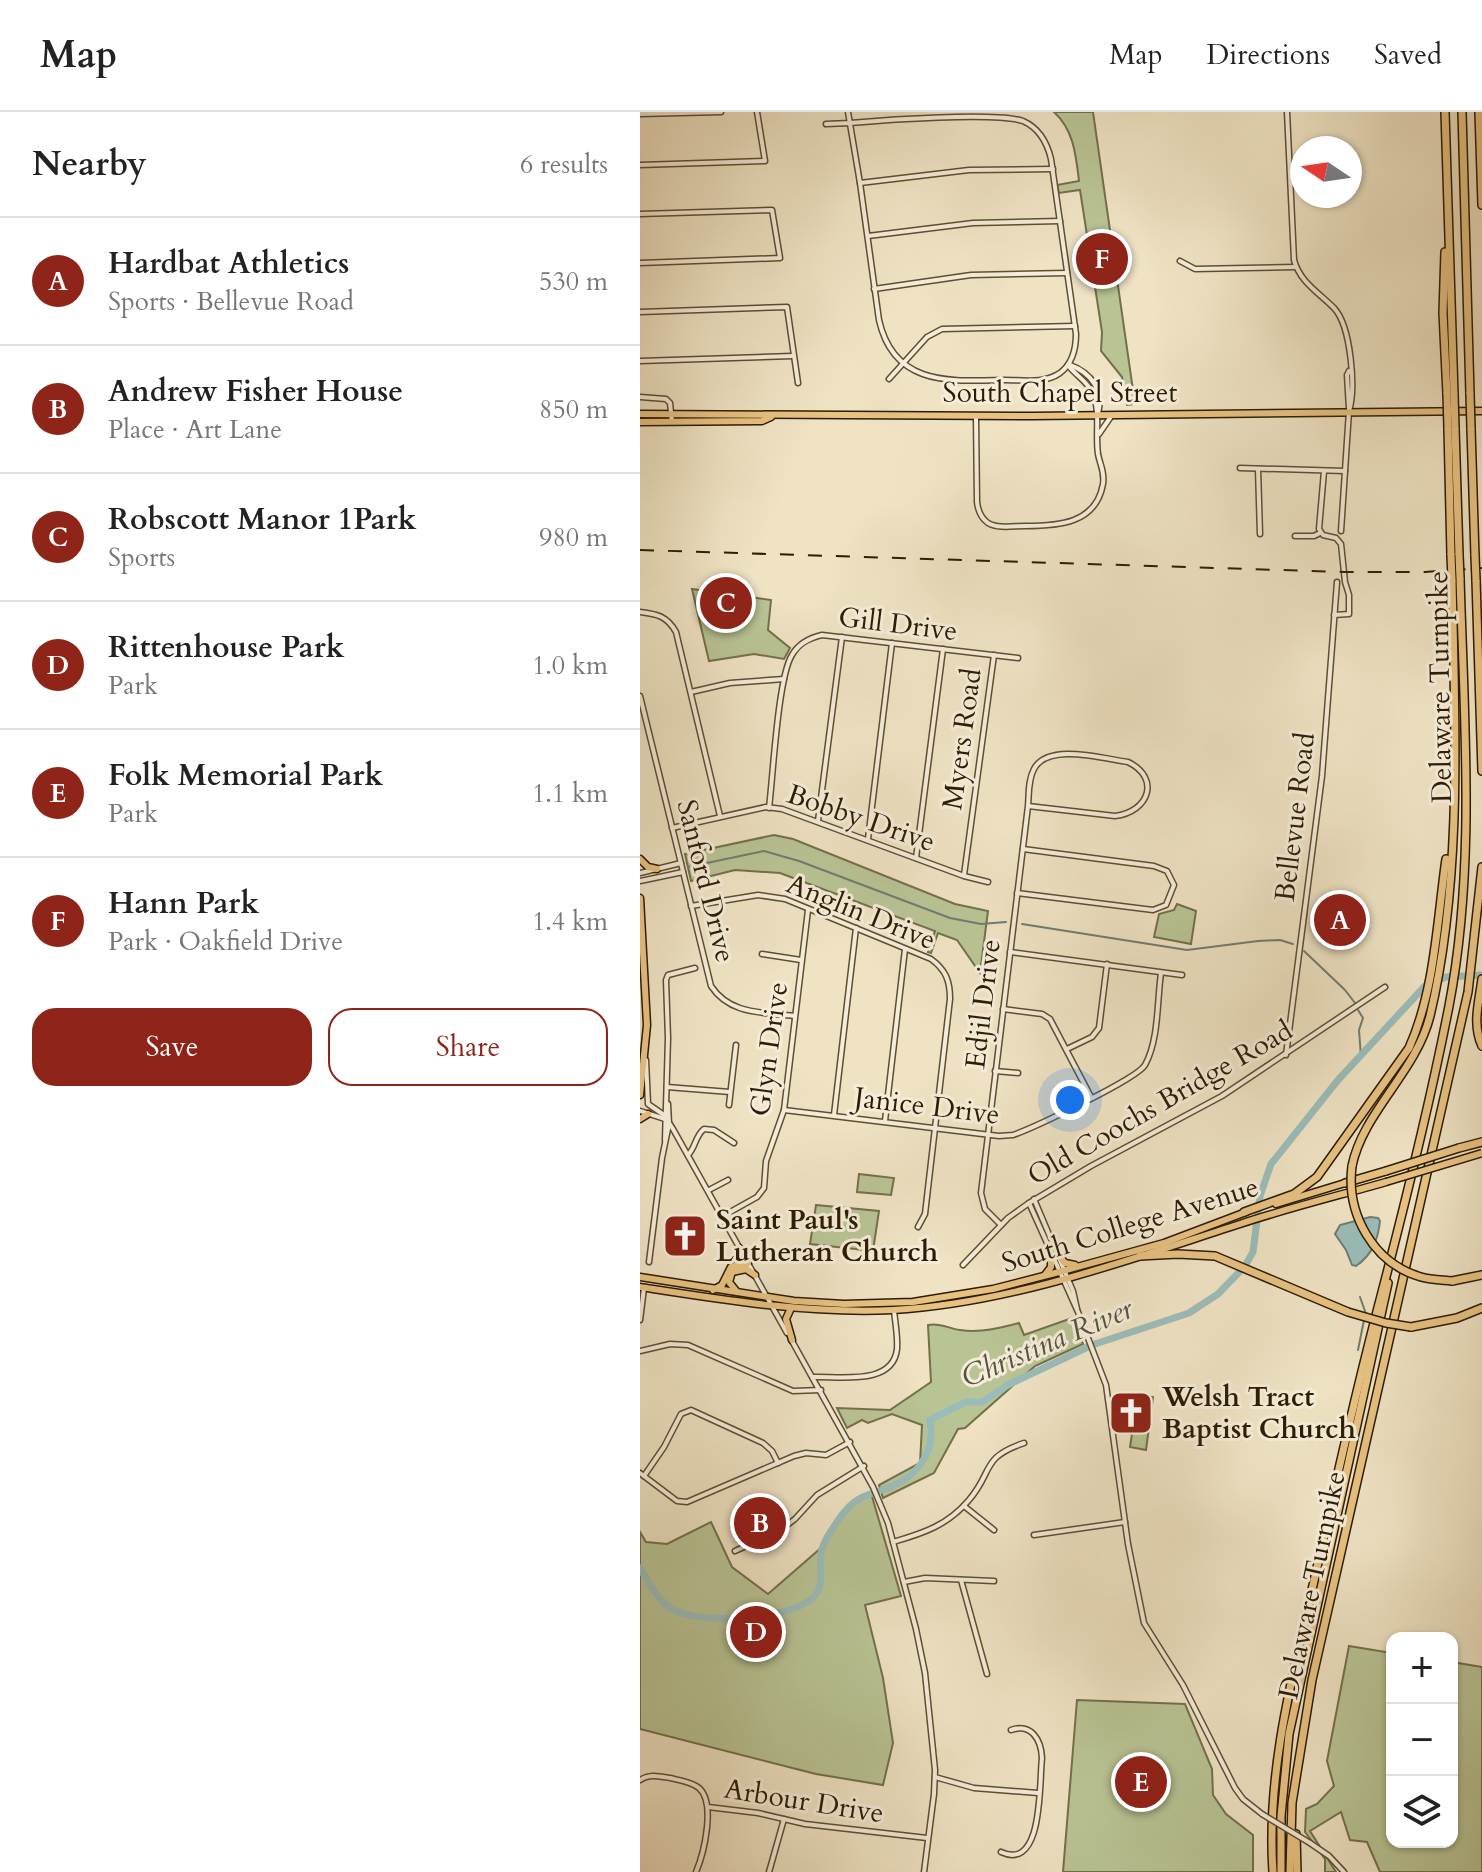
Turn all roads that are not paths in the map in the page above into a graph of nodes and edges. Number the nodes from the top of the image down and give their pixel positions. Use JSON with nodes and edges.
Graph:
{"nodes":[{"id":1,"x":721,"y":112,"type":"edge"},
{"id":2,"x":757,"y":112,"type":"edge"},
{"id":3,"x":848,"y":112,"type":"edge"},
{"id":4,"x":1287,"y":112,"type":"edge"},
{"id":5,"x":1445,"y":112,"type":"edge"},
{"id":6,"x":1462,"y":112,"type":"edge"},
{"id":7,"x":1479,"y":112,"type":"edge"},
{"id":8,"x":640,"y":114,"type":"edge"},
{"id":9,"x":948,"y":114,"type":"edge"},
{"id":10,"x":850,"y":123,"type":"junction"},
{"id":11,"x":826,"y":124,"type":"dead end"},
{"id":12,"x":640,"y":165,"type":"edge"},
{"id":13,"x":1053,"y":169,"type":"junction"},
{"id":14,"x":860,"y":183,"type":"junction"},
{"id":15,"x":1482,"y":205,"type":"edge"},
{"id":16,"x":640,"y":214,"type":"edge"},
{"id":17,"x":1060,"y":221,"type":"junction"},
{"id":18,"x":868,"y":236,"type":"junction"},
{"id":19,"x":1180,"y":261,"type":"dead end"},
{"id":20,"x":640,"y":263,"type":"edge"},
{"id":21,"x":1296,"y":267,"type":"junction"},
{"id":22,"x":1067,"y":273,"type":"junction"},
{"id":23,"x":874,"y":289,"type":"junction"},
{"id":24,"x":640,"y":312,"type":"edge"},
{"id":25,"x":1075,"y":326,"type":"junction"},
{"id":26,"x":794,"y":356,"type":"junction"},
{"id":27,"x":640,"y":361,"type":"edge"},
{"id":28,"x":903,"y":363,"type":"junction"},
{"id":29,"x":1068,"y":365,"type":"junction"},
{"id":30,"x":889,"y":379,"type":"dead end"},
{"id":31,"x":798,"y":383,"type":"dead end"},
{"id":32,"x":640,"y":397,"type":"edge"},
{"id":33,"x":1349,"y":411,"type":"junction"},
{"id":34,"x":1482,"y":411,"type":"edge"},
{"id":35,"x":640,"y":414,"type":"edge"},
{"id":36,"x":1097,"y":415,"type":"junction"},
{"id":37,"x":1112,"y":415,"type":"junction"},
{"id":38,"x":976,"y":416,"type":"junction"},
{"id":39,"x":671,"y":418,"type":"junction"},
{"id":40,"x":640,"y":422,"type":"edge"},
{"id":41,"x":1098,"y":436,"type":"junction"},
{"id":42,"x":1240,"y":468,"type":"dead end"},
{"id":43,"x":1258,"y":469,"type":"junction"},
{"id":44,"x":1324,"y":471,"type":"junction"},
{"id":45,"x":1345,"y":471,"type":"junction"},
{"id":46,"x":1341,"y":531,"type":"dead end"},
{"id":47,"x":1320,"y":533,"type":"junction"},
{"id":48,"x":1260,"y":534,"type":"dead end"},
{"id":49,"x":1295,"y":536,"type":"dead end"},
{"id":50,"x":1456,"y":579,"type":"junction"},
{"id":51,"x":1337,"y":582,"type":"dead end"},
{"id":52,"x":640,"y":612,"type":"edge"},
{"id":53,"x":1334,"y":615,"type":"junction"},
{"id":54,"x":842,"y":637,"type":"junction"},
{"id":55,"x":892,"y":643,"type":"junction"},
{"id":56,"x":943,"y":649,"type":"junction"},
{"id":57,"x":994,"y":655,"type":"junction"},
{"id":58,"x":1018,"y":658,"type":"dead end"},
{"id":59,"x":784,"y":679,"type":"junction"},
{"id":60,"x":691,"y":692,"type":"junction"},
{"id":61,"x":640,"y":696,"type":"edge"},
{"id":62,"x":1482,"y":771,"type":"edge"},
{"id":63,"x":1028,"y":806,"type":"junction"},
{"id":64,"x":769,"y":808,"type":"junction"},
{"id":65,"x":720,"y":816,"type":"junction"},
{"id":66,"x":818,"y":822,"type":"junction"},
{"id":67,"x":672,"y":828,"type":"junction"},
{"id":68,"x":868,"y":840,"type":"junction"},
{"id":69,"x":1023,"y":849,"type":"junction"},
{"id":70,"x":916,"y":858,"type":"junction"},
{"id":71,"x":640,"y":859,"type":"edge"},
{"id":72,"x":681,"y":863,"type":"junction"},
{"id":73,"x":1482,"y":867,"type":"edge"},
{"id":74,"x":657,"y":869,"type":"junction"},
{"id":75,"x":683,"y":872,"type":"junction"},
{"id":76,"x":640,"y":873,"type":"edge"},
{"id":77,"x":964,"y":876,"type":"junction"},
{"id":78,"x":640,"y":881,"type":"edge"},
{"id":79,"x":988,"y":882,"type":"dead end"},
{"id":80,"x":1017,"y":893,"type":"junction"},
{"id":81,"x":640,"y":898,"type":"edge"},
{"id":82,"x":691,"y":906,"type":"junction"},
{"id":83,"x":808,"y":910,"type":"junction"},
{"id":84,"x":856,"y":928,"type":"junction"},
{"id":85,"x":905,"y":949,"type":"junction"},
{"id":86,"x":1010,"y":952,"type":"junction"},
{"id":87,"x":762,"y":954,"type":"dead end"},
{"id":88,"x":801,"y":960,"type":"junction"},
{"id":89,"x":1107,"y":964,"type":"junction"},
{"id":90,"x":695,"y":968,"type":"dead end"},
{"id":91,"x":643,"y":969,"type":"edge"},
{"id":92,"x":1161,"y":973,"type":"junction"},
{"id":93,"x":1182,"y":975,"type":"dead end"},
{"id":94,"x":1482,"y":982,"type":"edge"},
{"id":95,"x":1385,"y":987,"type":"dead end"},
{"id":96,"x":1003,"y":1009,"type":"junction"},
{"id":97,"x":794,"y":1016,"type":"junction"},
{"id":98,"x":736,"y":1045,"type":"dead end"},
{"id":99,"x":1482,"y":1046,"type":"edge"},
{"id":100,"x":1067,"y":1049,"type":"junction"},
{"id":101,"x":1412,"y":1051,"type":"junction"},
{"id":102,"x":1286,"y":1055,"type":"junction"},
{"id":103,"x":645,"y":1057,"type":"junction"},
{"id":104,"x":995,"y":1071,"type":"junction"},
{"id":105,"x":1018,"y":1073,"type":"dead end"},
{"id":106,"x":667,"y":1087,"type":"junction"},
{"id":107,"x":730,"y":1092,"type":"junction"},
{"id":108,"x":640,"y":1095,"type":"edge"},
{"id":109,"x":1091,"y":1097,"type":"junction"},
{"id":110,"x":666,"y":1102,"type":"junction"},
{"id":111,"x":729,"y":1105,"type":"dead end"},
{"id":112,"x":784,"y":1110,"type":"junction"},
{"id":113,"x":640,"y":1111,"type":"edge"},
{"id":114,"x":652,"y":1112,"type":"junction"},
{"id":115,"x":834,"y":1115,"type":"junction"},
{"id":116,"x":640,"y":1119,"type":"edge"},
{"id":117,"x":667,"y":1121,"type":"junction"},
{"id":118,"x":885,"y":1122,"type":"junction"},
{"id":119,"x":935,"y":1128,"type":"junction"},
{"id":120,"x":667,"y":1134,"type":"junction"},
{"id":121,"x":676,"y":1135,"type":"junction"},
{"id":122,"x":988,"y":1135,"type":"junction"},
{"id":123,"x":665,"y":1140,"type":"junction"},
{"id":124,"x":1482,"y":1142,"type":"edge"},
{"id":125,"x":734,"y":1143,"type":"dead end"},
{"id":126,"x":1482,"y":1153,"type":"edge"},
{"id":127,"x":688,"y":1155,"type":"junction"},
{"id":128,"x":728,"y":1180,"type":"dead end"},
{"id":129,"x":1345,"y":1183,"type":"joint"},
{"id":130,"x":709,"y":1190,"type":"junction"},
{"id":131,"x":1034,"y":1199,"type":"junction"},
{"id":132,"x":1029,"y":1203,"type":"junction"},
{"id":133,"x":1268,"y":1204,"type":"junction"},
{"id":134,"x":1244,"y":1212,"type":"joint"},
{"id":135,"x":722,"y":1216,"type":"junction"},
{"id":136,"x":1001,"y":1225,"type":"junction"},
{"id":137,"x":918,"y":1227,"type":"dead end"},
{"id":138,"x":739,"y":1248,"type":"junction"},
{"id":139,"x":1054,"y":1252,"type":"junction"},
{"id":140,"x":1393,"y":1253,"type":"junction"},
{"id":141,"x":1140,"y":1256,"type":"junction"},
{"id":142,"x":649,"y":1262,"type":"dead end"},
{"id":143,"x":748,"y":1263,"type":"junction"},
{"id":144,"x":737,"y":1264,"type":"junction"},
{"id":145,"x":963,"y":1265,"type":"dead end"},
{"id":146,"x":1083,"y":1265,"type":"junction"},
{"id":147,"x":1063,"y":1274,"type":"junction"},
{"id":148,"x":755,"y":1275,"type":"junction"},
{"id":149,"x":1482,"y":1275,"type":"edge"},
{"id":150,"x":1043,"y":1276,"type":"junction"},
{"id":151,"x":640,"y":1277,"type":"edge"},
{"id":152,"x":642,"y":1288,"type":"edge"},
{"id":153,"x":712,"y":1290,"type":"junction"},
{"id":154,"x":740,"y":1294,"type":"junction"},
{"id":155,"x":767,"y":1298,"type":"junction"},
{"id":156,"x":772,"y":1306,"type":"junction"},
{"id":157,"x":791,"y":1308,"type":"junction"},
{"id":158,"x":1482,"y":1308,"type":"edge"},
{"id":159,"x":894,"y":1310,"type":"junction"},
{"id":160,"x":640,"y":1320,"type":"edge"},
{"id":161,"x":792,"y":1340,"type":"junction"},
{"id":162,"x":640,"y":1351,"type":"edge"},
{"id":163,"x":813,"y":1377,"type":"junction"},
{"id":164,"x":821,"y":1390,"type":"junction"},
{"id":165,"x":850,"y":1442,"type":"junction"},
{"id":166,"x":1024,"y":1443,"type":"dead end"},
{"id":167,"x":778,"y":1463,"type":"junction"},
{"id":168,"x":864,"y":1466,"type":"junction"},
{"id":169,"x":642,"y":1474,"type":"edge"},
{"id":170,"x":964,"y":1506,"type":"junction"},
{"id":171,"x":1125,"y":1522,"type":"junction"},
{"id":172,"x":994,"y":1530,"type":"dead end"},
{"id":173,"x":1034,"y":1535,"type":"dead end"},
{"id":174,"x":893,"y":1542,"type":"junction"},
{"id":175,"x":735,"y":1551,"type":"dead end"},
{"id":176,"x":961,"y":1580,"type":"junction"},
{"id":177,"x":994,"y":1581,"type":"dead end"},
{"id":178,"x":904,"y":1582,"type":"junction"},
{"id":179,"x":987,"y":1674,"type":"dead end"},
{"id":180,"x":1011,"y":1730,"type":"dead end"},
{"id":181,"x":935,"y":1777,"type":"junction"},
{"id":182,"x":640,"y":1780,"type":"edge"},
{"id":183,"x":1038,"y":1793,"type":"junction"},
{"id":184,"x":1295,"y":1796,"type":"junction"},
{"id":185,"x":708,"y":1807,"type":"junction"},
{"id":186,"x":784,"y":1819,"type":"junction"},
{"id":187,"x":928,"y":1839,"type":"junction"},
{"id":188,"x":1001,"y":1852,"type":"dead end"},
{"id":189,"x":696,"y":1872,"type":"edge"},
{"id":190,"x":769,"y":1872,"type":"edge"},
{"id":191,"x":924,"y":1872,"type":"edge"},
{"id":192,"x":1273,"y":1872,"type":"edge"},
{"id":193,"x":1281,"y":1872,"type":"edge"},
{"id":194,"x":1290,"y":1872,"type":"edge"},
{"id":195,"x":1297,"y":1872,"type":"edge"},
{"id":196,"x":1344,"y":1872,"type":"edge"}],
"edges":[{"from":1,"to":8,"type":"street"},
{"from":2,"to":12,"type":"street"},
{"from":3,"to":10,"type":"street"},
{"from":4,"to":21,"type":"street"},
{"from":5,"to":50,"type":"highway","name":"Delaware Turnpike","bridge":true},
{"from":6,"to":62,"type":"highway","name":"Delaware Turnpike","bridge":true},
{"from":7,"to":15,"type":"highway"},
{"from":9,"to":10,"type":"street"},
{"from":9,"to":13,"type":"street"},
{"from":10,"to":11,"type":"street"},
{"from":10,"to":14,"type":"street"},
{"from":13,"to":14,"type":"street"},
{"from":13,"to":17,"type":"street"},
{"from":14,"to":18,"type":"street"},
{"from":16,"to":20,"type":"street"},
{"from":17,"to":18,"type":"street"},
{"from":17,"to":22,"type":"street"},
{"from":18,"to":23,"type":"street"},
{"from":19,"to":21,"type":"street"},
{"from":21,"to":33,"type":"street"},
{"from":22,"to":23,"type":"street"},
{"from":22,"to":25,"type":"street"},
{"from":23,"to":28,"type":"street"},
{"from":24,"to":26,"type":"street"},
{"from":25,"to":28,"type":"street"},
{"from":25,"to":29,"type":"street"},
{"from":26,"to":27,"type":"street"},
{"from":26,"to":31,"type":"street"},
{"from":28,"to":29,"type":"street"},
{"from":28,"to":30,"type":"street"},
{"from":29,"to":36,"type":"street"},
{"from":32,"to":39,"type":"street"},
{"from":33,"to":34,"type":"main road","name":"South Chapel Street"},
{"from":33,"to":37,"type":"main road","name":"South Chapel Street"},
{"from":33,"to":45,"type":"street"},
{"from":35,"to":39,"type":"main road","name":"South Chapel Street"},
{"from":36,"to":37,"type":"main road","name":"South Chapel Street"},
{"from":36,"to":38,"type":"main road","name":"South Chapel Street"},
{"from":36,"to":41,"type":"street"},
{"from":37,"to":41,"type":"street"},
{"from":38,"to":39,"type":"main road","name":"South Chapel Street"},
{"from":38,"to":41,"type":"street"},
{"from":39,"to":40,"type":"main road","name":"South Chapel Street"},
{"from":42,"to":43,"type":"street"},
{"from":43,"to":44,"type":"street"},
{"from":43,"to":48,"type":"street"},
{"from":44,"to":45,"type":"street"},
{"from":44,"to":47,"type":"street"},
{"from":45,"to":46,"type":"street"},
{"from":47,"to":49,"type":"street"},
{"from":47,"to":53,"type":"street"},
{"from":50,"to":101,"type":"highway"},
{"from":50,"to":140,"type":"highway","name":"Delaware Turnpike"},
{"from":51,"to":53,"type":"street","name":"Bellevue Road"},
{"from":52,"to":60,"type":"street"},
{"from":53,"to":102,"type":"street","name":"Bellevue Road"},
{"from":54,"to":55,"type":"street","name":"Gill Drive"},
{"from":54,"to":59,"type":"street","name":"Gill Drive"},
{"from":54,"to":66,"type":"street"},
{"from":55,"to":56,"type":"street","name":"Gill Drive"},
{"from":55,"to":68,"type":"street"},
{"from":56,"to":57,"type":"street","name":"Gill Drive"},
{"from":56,"to":70,"type":"street"},
{"from":57,"to":58,"type":"street","name":"Gill Drive"},
{"from":57,"to":77,"type":"street","name":"Myers Road"},
{"from":59,"to":60,"type":"street"},
{"from":59,"to":64,"type":"street","name":"Gill Drive"},
{"from":60,"to":65,"type":"street"},
{"from":61,"to":67,"type":"street","name":"Sanford Drive"},
{"from":63,"to":63,"type":"street","name":"Edjil Drive"},
{"from":63,"to":69,"type":"street","name":"Edjil Drive"},
{"from":64,"to":65,"type":"street","name":"Bobby Drive"},
{"from":64,"to":66,"type":"street","name":"Bobby Drive"},
{"from":65,"to":67,"type":"street","name":"Bobby Drive"},
{"from":66,"to":68,"type":"street","name":"Bobby Drive"},
{"from":67,"to":72,"type":"street","name":"Sanford Drive"},
{"from":68,"to":70,"type":"street","name":"Bobby Drive"},
{"from":69,"to":80,"type":"street","name":"Edjil Drive"},
{"from":69,"to":80,"type":"street"},
{"from":70,"to":77,"type":"street","name":"Bobby Drive"},
{"from":71,"to":74,"type":"main road"},
{"from":72,"to":74,"type":"street"},
{"from":72,"to":75,"type":"street","name":"Sanford Drive"},
{"from":73,"to":184,"type":"highway","name":"Delaware Turnpike"},
{"from":74,"to":76,"type":"street"},
{"from":75,"to":78,"type":"street"},
{"from":75,"to":82,"type":"street","name":"Sanford Drive"},
{"from":77,"to":79,"type":"street","name":"Bobby Drive"},
{"from":80,"to":86,"type":"street","name":"Edjil Drive"},
{"from":81,"to":91,"type":"main road"},
{"from":82,"to":83,"type":"street","name":"Anglin Drive"},
{"from":82,"to":97,"type":"street","name":"Sanford Drive"},
{"from":83,"to":84,"type":"street","name":"Anglin Drive"},
{"from":83,"to":88,"type":"street","name":"Glyn Drive"},
{"from":84,"to":85,"type":"street","name":"Anglin Drive"},
{"from":84,"to":115,"type":"street"},
{"from":85,"to":118,"type":"street"},
{"from":85,"to":119,"type":"street","name":"Anglin Drive"},
{"from":86,"to":89,"type":"street"},
{"from":86,"to":96,"type":"street","name":"Edjil Drive"},
{"from":87,"to":88,"type":"street"},
{"from":88,"to":97,"type":"street","name":"Glyn Drive"},
{"from":89,"to":92,"type":"street"},
{"from":89,"to":100,"type":"street"},
{"from":90,"to":106,"type":"street"},
{"from":91,"to":103,"type":"main road"},
{"from":92,"to":93,"type":"street"},
{"from":92,"to":109,"type":"street","name":"Janice Drive"},
{"from":94,"to":99,"type":"highway"},
{"from":95,"to":102,"type":"street","name":"Old Coochs Bridge Road"},
{"from":96,"to":100,"type":"street"},
{"from":96,"to":104,"type":"street","name":"Edjil Drive"},
{"from":97,"to":112,"type":"street","name":"Glyn Drive"},
{"from":98,"to":107,"type":"street"},
{"from":100,"to":109,"type":"street"},
{"from":101,"to":133,"type":"highway"},
{"from":101,"to":149,"type":"highway","bridge":true},
{"from":102,"to":131,"type":"street","name":"Old Coochs Bridge Road"},
{"from":103,"to":108,"type":"main road"},
{"from":103,"to":114,"type":"street"},
{"from":104,"to":105,"type":"street"},
{"from":104,"to":122,"type":"street","name":"Edjil Drive"},
{"from":106,"to":107,"type":"street"},
{"from":106,"to":110,"type":"street"},
{"from":107,"to":111,"type":"street"},
{"from":109,"to":122,"type":"street","name":"Janice Drive"},
{"from":110,"to":114,"type":"street"},
{"from":110,"to":117,"type":"street"},
{"from":112,"to":115,"type":"street","name":"Janice Drive"},
{"from":112,"to":135,"type":"street","name":"Glyn Drive"},
{"from":113,"to":114,"type":"street"},
{"from":114,"to":116,"type":"main road"},
{"from":114,"to":117,"type":"street"},
{"from":115,"to":118,"type":"street","name":"Janice Drive"},
{"from":117,"to":120,"type":"street"},
{"from":117,"to":121,"type":"street"},
{"from":117,"to":123,"type":"street"},
{"from":118,"to":119,"type":"street","name":"Janice Drive"},
{"from":119,"to":122,"type":"street","name":"Janice Drive"},
{"from":119,"to":137,"type":"street","name":"Anglin Drive"},
{"from":120,"to":121,"type":"street"},
{"from":120,"to":123,"type":"street"},
{"from":121,"to":127,"type":"street"},
{"from":122,"to":136,"type":"street","name":"Edjil Drive"},
{"from":123,"to":142,"type":"street"},
{"from":124,"to":129,"type":"highway","name":"South College Avenue","bridge":true},
{"from":125,"to":127,"type":"street"},
{"from":126,"to":141,"type":"main road","name":"South College Avenue","bridge":true},
{"from":127,"to":130,"type":"street"},
{"from":128,"to":130,"type":"street"},
{"from":129,"to":133,"type":"main road","name":"South College Avenue"},
{"from":130,"to":135,"type":"street"},
{"from":131,"to":132,"type":"street","name":"Old Coochs Bridge Road"},
{"from":131,"to":139,"type":"street"},
{"from":132,"to":136,"type":"street","name":"Old Coochs Bridge Road"},
{"from":132,"to":139,"type":"street"},
{"from":133,"to":134,"type":"highway"},
{"from":134,"to":146,"type":"main road","name":"South College Avenue"},
{"from":135,"to":138,"type":"street"},
{"from":136,"to":145,"type":"street","name":"Old Coochs Bridge Road"},
{"from":138,"to":143,"type":"street"},
{"from":138,"to":144,"type":"main road"},
{"from":139,"to":146,"type":"main road"},
{"from":139,"to":147,"type":"street"},
{"from":139,"to":150,"type":"main road"},
{"from":140,"to":192,"type":"highway","name":"Delaware Turnpike"},
{"from":140,"to":193,"type":"highway","name":"Delaware Turnpike"},
{"from":141,"to":147,"type":"main road","name":"South College Avenue"},
{"from":141,"to":158,"type":"highway","bridge":true},
{"from":143,"to":144,"type":"main road"},
{"from":143,"to":148,"type":"street"},
{"from":144,"to":153,"type":"main road"},
{"from":146,"to":147,"type":"main road","name":"South College Avenue"},
{"from":147,"to":150,"type":"main road","name":"South College Avenue"},
{"from":147,"to":159,"type":"main road","name":"South College Avenue"},
{"from":147,"to":171,"type":"street"},
{"from":148,"to":154,"type":"main road"},
{"from":148,"to":155,"type":"street"},
{"from":150,"to":155,"type":"main road","name":"South College Avenue"},
{"from":151,"to":153,"type":"main road","name":"South College Avenue"},
{"from":152,"to":156,"type":"main road","name":"South College Avenue"},
{"from":152,"to":160,"type":"street"},
{"from":153,"to":154,"type":"main road","name":"South College Avenue"},
{"from":154,"to":155,"type":"main road","name":"South College Avenue"},
{"from":155,"to":156,"type":"street"},
{"from":156,"to":157,"type":"main road","name":"South College Avenue"},
{"from":156,"to":161,"type":"street"},
{"from":157,"to":159,"type":"main road","name":"South College Avenue"},
{"from":157,"to":161,"type":"main road"},
{"from":159,"to":163,"type":"street"},
{"from":161,"to":163,"type":"street"},
{"from":162,"to":164,"type":"street"},
{"from":163,"to":164,"type":"street"},
{"from":164,"to":165,"type":"street"},
{"from":165,"to":167,"type":"street"},
{"from":165,"to":168,"type":"street"},
{"from":166,"to":170,"type":"street"},
{"from":167,"to":169,"type":"street"},
{"from":167,"to":169,"type":"street"},
{"from":168,"to":174,"type":"street"},
{"from":168,"to":175,"type":"street"},
{"from":170,"to":172,"type":"street"},
{"from":170,"to":174,"type":"street"},
{"from":171,"to":173,"type":"street"},
{"from":171,"to":196,"type":"street","bridge":true},
{"from":174,"to":178,"type":"street"},
{"from":176,"to":177,"type":"street"},
{"from":176,"to":178,"type":"street"},
{"from":176,"to":179,"type":"street"},
{"from":178,"to":181,"type":"street"},
{"from":180,"to":183,"type":"street"},
{"from":181,"to":183,"type":"street"},
{"from":181,"to":187,"type":"street"},
{"from":182,"to":185,"type":"street","name":"Arbour Drive"},
{"from":183,"to":188,"type":"street"},
{"from":184,"to":194,"type":"highway","name":"Delaware Turnpike"},
{"from":184,"to":195,"type":"highway","name":"Delaware Turnpike"},
{"from":185,"to":186,"type":"street","name":"Arbour Drive"},
{"from":185,"to":189,"type":"street"},
{"from":186,"to":187,"type":"street","name":"Arbour Drive"},
{"from":186,"to":190,"type":"street"},
{"from":187,"to":191,"type":"street"}]}
